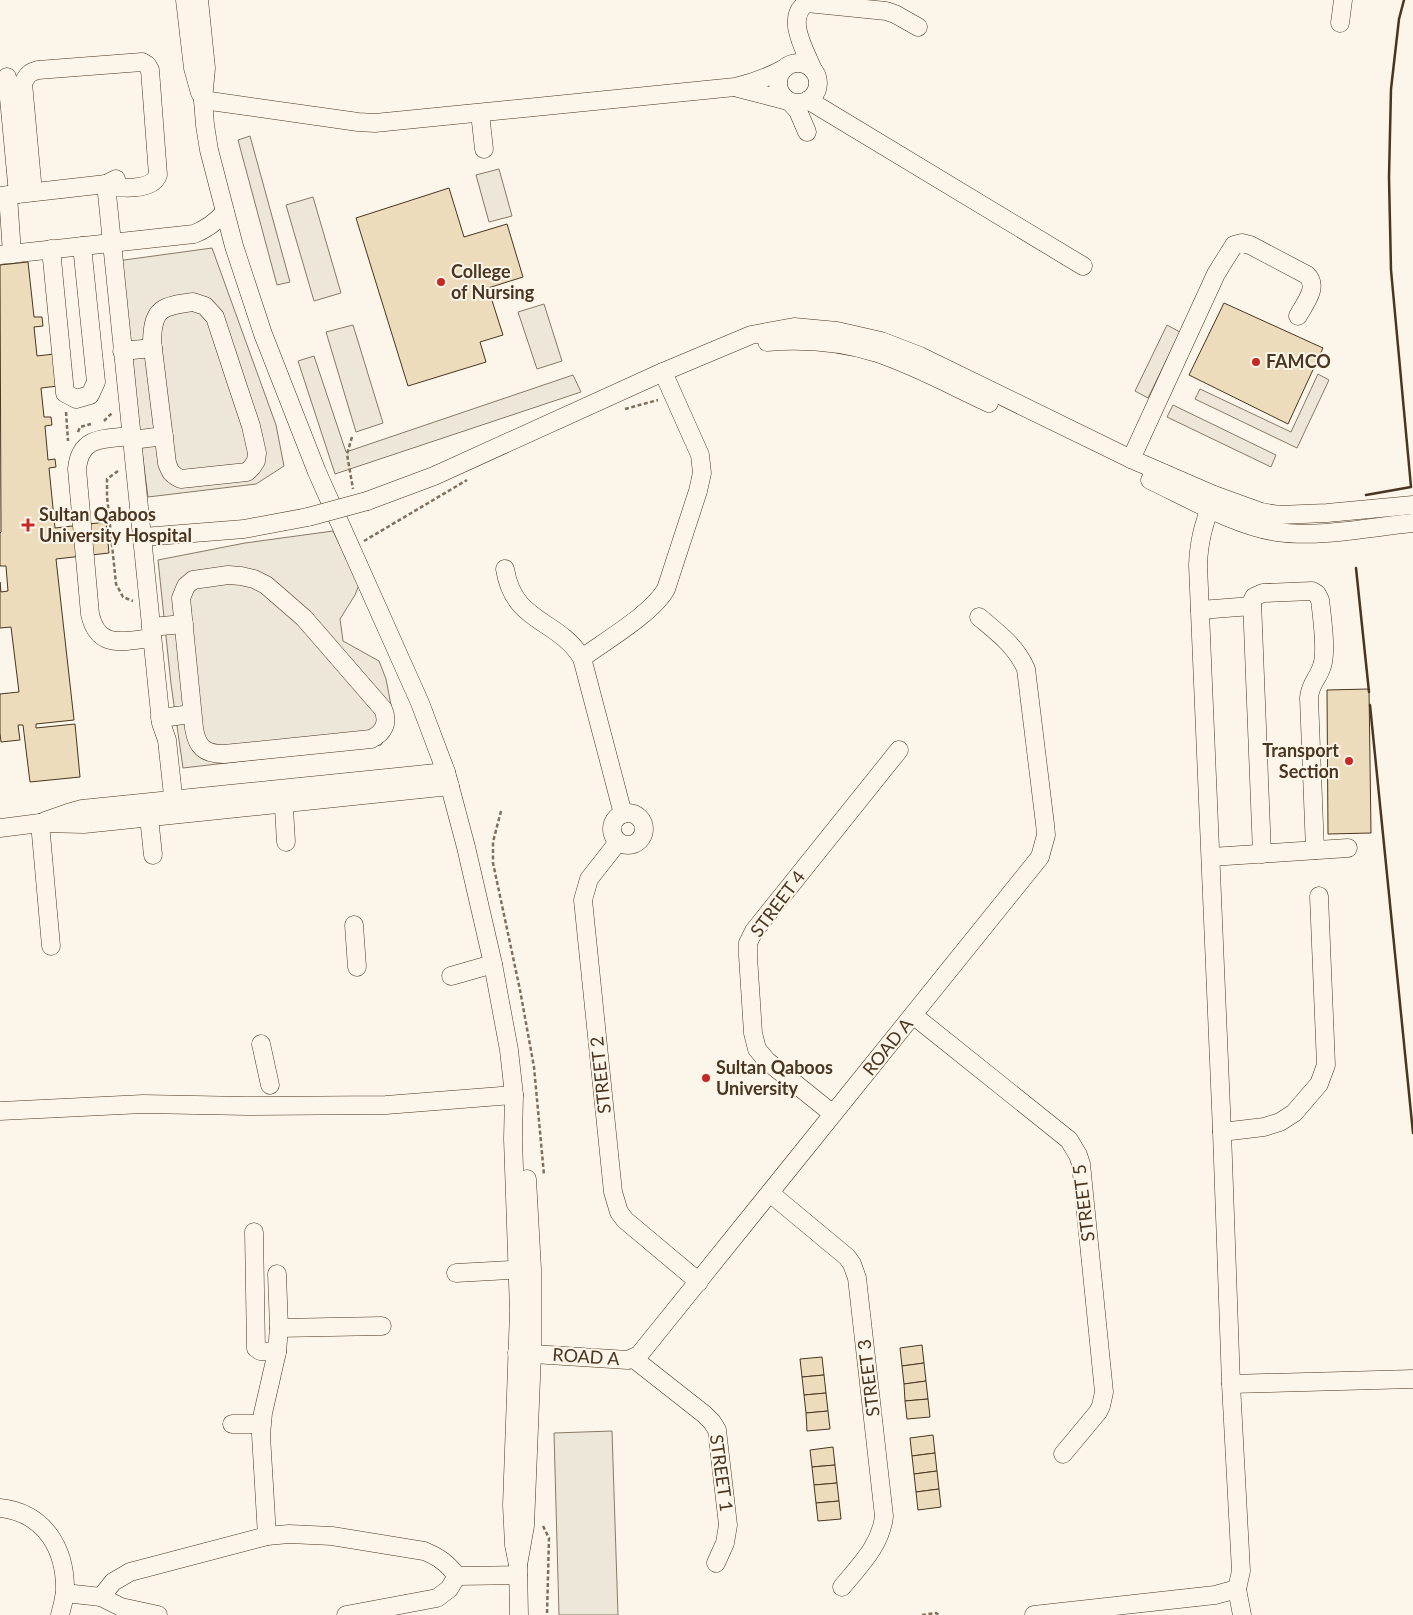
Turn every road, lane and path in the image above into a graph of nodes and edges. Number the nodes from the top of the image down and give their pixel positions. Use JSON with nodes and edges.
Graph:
{"nodes":[{"id":1,"x":185,"y":0,"type":"edge"},
{"id":2,"x":199,"y":0,"type":"edge"},
{"id":3,"x":1343,"y":0,"type":"edge"},
{"id":4,"x":1340,"y":23,"type":"dead end"},
{"id":5,"x":918,"y":27,"type":"dead end"},
{"id":6,"x":799,"y":36,"type":"junction"},
{"id":7,"x":786,"y":67,"type":"junction"},
{"id":8,"x":813,"y":70,"type":"junction"},
{"id":9,"x":7,"y":77,"type":"dead end"},
{"id":10,"x":735,"y":87,"type":"junction"},
{"id":11,"x":203,"y":100,"type":"junction"},
{"id":12,"x":798,"y":101,"type":"junction"},
{"id":13,"x":480,"y":113,"type":"junction"},
{"id":14,"x":484,"y":149,"type":"dead end"},
{"id":15,"x":106,"y":184,"type":"junction"},
{"id":16,"x":15,"y":194,"type":"edge"},
{"id":17,"x":225,"y":212,"type":"junction"},
{"id":18,"x":231,"y":237,"type":"junction"},
{"id":19,"x":82,"y":246,"type":"junction"},
{"id":20,"x":111,"y":246,"type":"junction"},
{"id":21,"x":51,"y":249,"type":"junction"},
{"id":22,"x":6,"y":255,"type":"edge"},
{"id":23,"x":1083,"y":266,"type":"dead end"},
{"id":24,"x":1298,"y":316,"type":"dead end"},
{"id":25,"x":153,"y":348,"type":"junction"},
{"id":26,"x":122,"y":350,"type":"junction"},
{"id":27,"x":710,"y":352,"type":"junction"},
{"id":28,"x":663,"y":372,"type":"junction"},
{"id":29,"x":65,"y":393,"type":"junction"},
{"id":30,"x":674,"y":395,"type":"junction"},
{"id":31,"x":621,"y":410,"type":"dead end"},
{"id":32,"x":164,"y":436,"type":"junction"},
{"id":33,"x":352,"y":437,"type":"dead end"},
{"id":34,"x":131,"y":438,"type":"junction"},
{"id":35,"x":78,"y":458,"type":"junction"},
{"id":36,"x":1132,"y":459,"type":"junction"},
{"id":37,"x":474,"y":476,"type":"dead end"},
{"id":38,"x":353,"y":490,"type":"dead end"},
{"id":39,"x":1212,"y":502,"type":"junction"},
{"id":40,"x":1413,"y":505,"type":"edge"},
{"id":41,"x":1413,"y":523,"type":"edge"},
{"id":42,"x":143,"y":537,"type":"junction"},
{"id":43,"x":352,"y":548,"type":"junction"},
{"id":44,"x":506,"y":569,"type":"dead end"},
{"id":45,"x":1252,"y":606,"type":"junction"},
{"id":46,"x":1200,"y":610,"type":"junction"},
{"id":47,"x":979,"y":617,"type":"dead end"},
{"id":48,"x":184,"y":624,"type":"junction"},
{"id":49,"x":152,"y":633,"type":"junction"},
{"id":50,"x":582,"y":658,"type":"junction"},
{"id":51,"x":192,"y":714,"type":"junction"},
{"id":52,"x":161,"y":721,"type":"junction"},
{"id":53,"x":899,"y":750,"type":"dead end"},
{"id":54,"x":448,"y":779,"type":"junction"},
{"id":55,"x":283,"y":796,"type":"junction"},
{"id":56,"x":166,"y":809,"type":"junction"},
{"id":57,"x":624,"y":814,"type":"junction"},
{"id":58,"x":40,"y":823,"type":"junction"},
{"id":59,"x":0,"y":828,"type":"edge"},
{"id":60,"x":286,"y":842,"type":"dead end"},
{"id":61,"x":618,"y":842,"type":"junction"},
{"id":62,"x":1348,"y":848,"type":"dead end"},
{"id":63,"x":1315,"y":850,"type":"junction"},
{"id":64,"x":1262,"y":854,"type":"junction"},
{"id":65,"x":153,"y":855,"type":"dead end"},
{"id":66,"x":1210,"y":857,"type":"junction"},
{"id":67,"x":1319,"y":896,"type":"dead end"},
{"id":68,"x":354,"y":925,"type":"dead end"},
{"id":69,"x":52,"y":946,"type":"dead end"},
{"id":70,"x":493,"y":964,"type":"junction"},
{"id":71,"x":357,"y":967,"type":"dead end"},
{"id":72,"x":450,"y":976,"type":"dead end"},
{"id":73,"x":913,"y":1015,"type":"junction"},
{"id":74,"x":261,"y":1044,"type":"dead end"},
{"id":75,"x":270,"y":1084,"type":"dead end"},
{"id":76,"x":514,"y":1095,"type":"junction"},
{"id":77,"x":0,"y":1111,"type":"edge"},
{"id":78,"x":833,"y":1114,"type":"junction"},
{"id":79,"x":1222,"y":1132,"type":"junction"},
{"id":80,"x":770,"y":1193,"type":"junction"},
{"id":81,"x":254,"y":1232,"type":"dead end"},
{"id":82,"x":525,"y":1270,"type":"junction"},
{"id":83,"x":456,"y":1273,"type":"dead end"},
{"id":84,"x":277,"y":1274,"type":"dead end"},
{"id":85,"x":699,"y":1282,"type":"junction"},
{"id":86,"x":382,"y":1326,"type":"dead end"},
{"id":87,"x":278,"y":1328,"type":"junction"},
{"id":88,"x":277,"y":1352,"type":"junction"},
{"id":89,"x":525,"y":1354,"type":"junction"},
{"id":90,"x":634,"y":1359,"type":"junction"},
{"id":91,"x":1413,"y":1379,"type":"edge"},
{"id":92,"x":1231,"y":1384,"type":"junction"},
{"id":93,"x":232,"y":1424,"type":"dead end"},
{"id":94,"x":262,"y":1424,"type":"junction"},
{"id":95,"x":1063,"y":1454,"type":"dead end"},
{"id":96,"x":0,"y":1508,"type":"edge"},
{"id":97,"x":267,"y":1536,"type":"junction"},
{"id":98,"x":716,"y":1563,"type":"dead end"},
{"id":99,"x":518,"y":1570,"type":"junction"},
{"id":100,"x":457,"y":1576,"type":"junction"},
{"id":101,"x":842,"y":1587,"type":"dead end"},
{"id":102,"x":1237,"y":1590,"type":"junction"},
{"id":103,"x":65,"y":1593,"type":"junction"},
{"id":104,"x":101,"y":1597,"type":"junction"},
{"id":105,"x":1057,"y":1614,"type":"edge"},
{"id":106,"x":60,"y":1615,"type":"edge"},
{"id":107,"x":158,"y":1615,"type":"edge"},
{"id":108,"x":346,"y":1615,"type":"edge"},
{"id":109,"x":519,"y":1615,"type":"edge"},
{"id":110,"x":922,"y":1615,"type":"edge"},
{"id":111,"x":939,"y":1615,"type":"edge"},
{"id":112,"x":1034,"y":1615,"type":"edge"},
{"id":113,"x":1242,"y":1615,"type":"edge"}],
"edges":[{"from":1,"to":11,"type":"lane"},
{"from":2,"to":11,"type":"lane"},
{"from":3,"to":4,"type":"lane"},
{"from":5,"to":6,"type":"lane"},
{"from":6,"to":7,"type":"lane"},
{"from":6,"to":8,"type":"lane"},
{"from":7,"to":8,"type":"lane"},
{"from":7,"to":10,"type":"lane"},
{"from":7,"to":12,"type":"lane"},
{"from":8,"to":12,"type":"lane"},
{"from":9,"to":16,"type":"lane"},
{"from":10,"to":12,"type":"lane"},
{"from":10,"to":13,"type":"lane"},
{"from":11,"to":13,"type":"lane"},
{"from":11,"to":17,"type":"lane"},
{"from":12,"to":23,"type":"lane"},
{"from":13,"to":14,"type":"lane"},
{"from":15,"to":16,"type":"lane"},
{"from":15,"to":16,"type":"lane"},
{"from":15,"to":20,"type":"lane"},
{"from":16,"to":22,"type":"lane"},
{"from":17,"to":18,"type":"lane"},
{"from":17,"to":20,"type":"lane"},
{"from":18,"to":20,"type":"lane"},
{"from":18,"to":43,"type":"lane"},
{"from":19,"to":20,"type":"lane"},
{"from":19,"to":21,"type":"lane"},
{"from":19,"to":29,"type":"lane"},
{"from":20,"to":26,"type":"lane"},
{"from":21,"to":22,"type":"lane"},
{"from":21,"to":29,"type":"lane"},
{"from":24,"to":36,"type":"lane"},
{"from":25,"to":26,"type":"lane"},
{"from":25,"to":32,"type":"lane"},
{"from":25,"to":32,"type":"lane"},
{"from":26,"to":34,"type":"lane"},
{"from":27,"to":28,"type":"lane"},
{"from":27,"to":36,"type":"lane"},
{"from":27,"to":39,"type":"lane"},
{"from":28,"to":30,"type":"lane"},
{"from":28,"to":42,"type":"lane","bridge":true},
{"from":29,"to":35,"type":"path"},
{"from":30,"to":31,"type":"path"},
{"from":30,"to":50,"type":"lane"},
{"from":32,"to":34,"type":"lane"},
{"from":33,"to":38,"type":"path"},
{"from":34,"to":35,"type":"lane"},
{"from":34,"to":42,"type":"lane"},
{"from":35,"to":49,"type":"lane"},
{"from":36,"to":39,"type":"lane"},
{"from":37,"to":43,"type":"path"},
{"from":39,"to":40,"type":"lane"},
{"from":39,"to":41,"type":"lane"},
{"from":39,"to":46,"type":"lane"},
{"from":42,"to":49,"type":"lane"},
{"from":43,"to":54,"type":"lane"},
{"from":44,"to":50,"type":"lane"},
{"from":45,"to":46,"type":"lane"},
{"from":45,"to":63,"type":"lane"},
{"from":45,"to":64,"type":"lane"},
{"from":46,"to":66,"type":"lane"},
{"from":47,"to":73,"type":"lane","name":"ROAD A"},
{"from":48,"to":49,"type":"lane"},
{"from":48,"to":51,"type":"lane"},
{"from":48,"to":51,"type":"lane"},
{"from":49,"to":52,"type":"lane"},
{"from":50,"to":57,"type":"lane"},
{"from":51,"to":52,"type":"lane"},
{"from":52,"to":56,"type":"lane"},
{"from":53,"to":78,"type":"lane","name":"STREET 4"},
{"from":54,"to":55,"type":"lane"},
{"from":54,"to":70,"type":"lane"},
{"from":55,"to":56,"type":"lane"},
{"from":55,"to":60,"type":"lane"},
{"from":56,"to":58,"type":"lane"},
{"from":56,"to":65,"type":"lane"},
{"from":57,"to":61,"type":"lane"},
{"from":57,"to":61,"type":"lane"},
{"from":58,"to":59,"type":"lane"},
{"from":58,"to":69,"type":"lane"},
{"from":61,"to":85,"type":"lane","name":"STREET 2"},
{"from":62,"to":63,"type":"lane"},
{"from":63,"to":64,"type":"lane"},
{"from":64,"to":66,"type":"lane"},
{"from":66,"to":79,"type":"lane"},
{"from":67,"to":79,"type":"lane"},
{"from":68,"to":71,"type":"lane"},
{"from":70,"to":72,"type":"lane"},
{"from":70,"to":76,"type":"lane"},
{"from":73,"to":78,"type":"lane","name":"ROAD A"},
{"from":73,"to":95,"type":"lane","name":"STREET 5"},
{"from":74,"to":75,"type":"lane"},
{"from":76,"to":77,"type":"lane"},
{"from":76,"to":82,"type":"lane"},
{"from":78,"to":80,"type":"lane","name":"ROAD A"},
{"from":79,"to":92,"type":"lane"},
{"from":80,"to":85,"type":"lane","name":"ROAD A"},
{"from":80,"to":101,"type":"lane","name":"STREET 3"},
{"from":81,"to":88,"type":"lane"},
{"from":82,"to":83,"type":"lane"},
{"from":82,"to":89,"type":"lane"},
{"from":84,"to":87,"type":"lane"},
{"from":85,"to":90,"type":"lane","name":"ROAD A"},
{"from":86,"to":87,"type":"lane"},
{"from":87,"to":88,"type":"lane"},
{"from":88,"to":94,"type":"lane"},
{"from":89,"to":90,"type":"lane","name":"ROAD A"},
{"from":89,"to":99,"type":"lane"},
{"from":90,"to":98,"type":"lane","name":"STREET 1"},
{"from":91,"to":92,"type":"lane"},
{"from":92,"to":102,"type":"lane"},
{"from":93,"to":94,"type":"lane"},
{"from":94,"to":97,"type":"lane"},
{"from":96,"to":103,"type":"lane"},
{"from":97,"to":100,"type":"lane"},
{"from":97,"to":104,"type":"lane"},
{"from":99,"to":100,"type":"lane"},
{"from":99,"to":109,"type":"lane"},
{"from":100,"to":108,"type":"lane"},
{"from":102,"to":105,"type":"lane"},
{"from":102,"to":113,"type":"lane"},
{"from":103,"to":104,"type":"lane"},
{"from":103,"to":106,"type":"lane"},
{"from":104,"to":107,"type":"lane"},
{"from":105,"to":112,"type":"lane"},
{"from":110,"to":111,"type":"path"}]}
